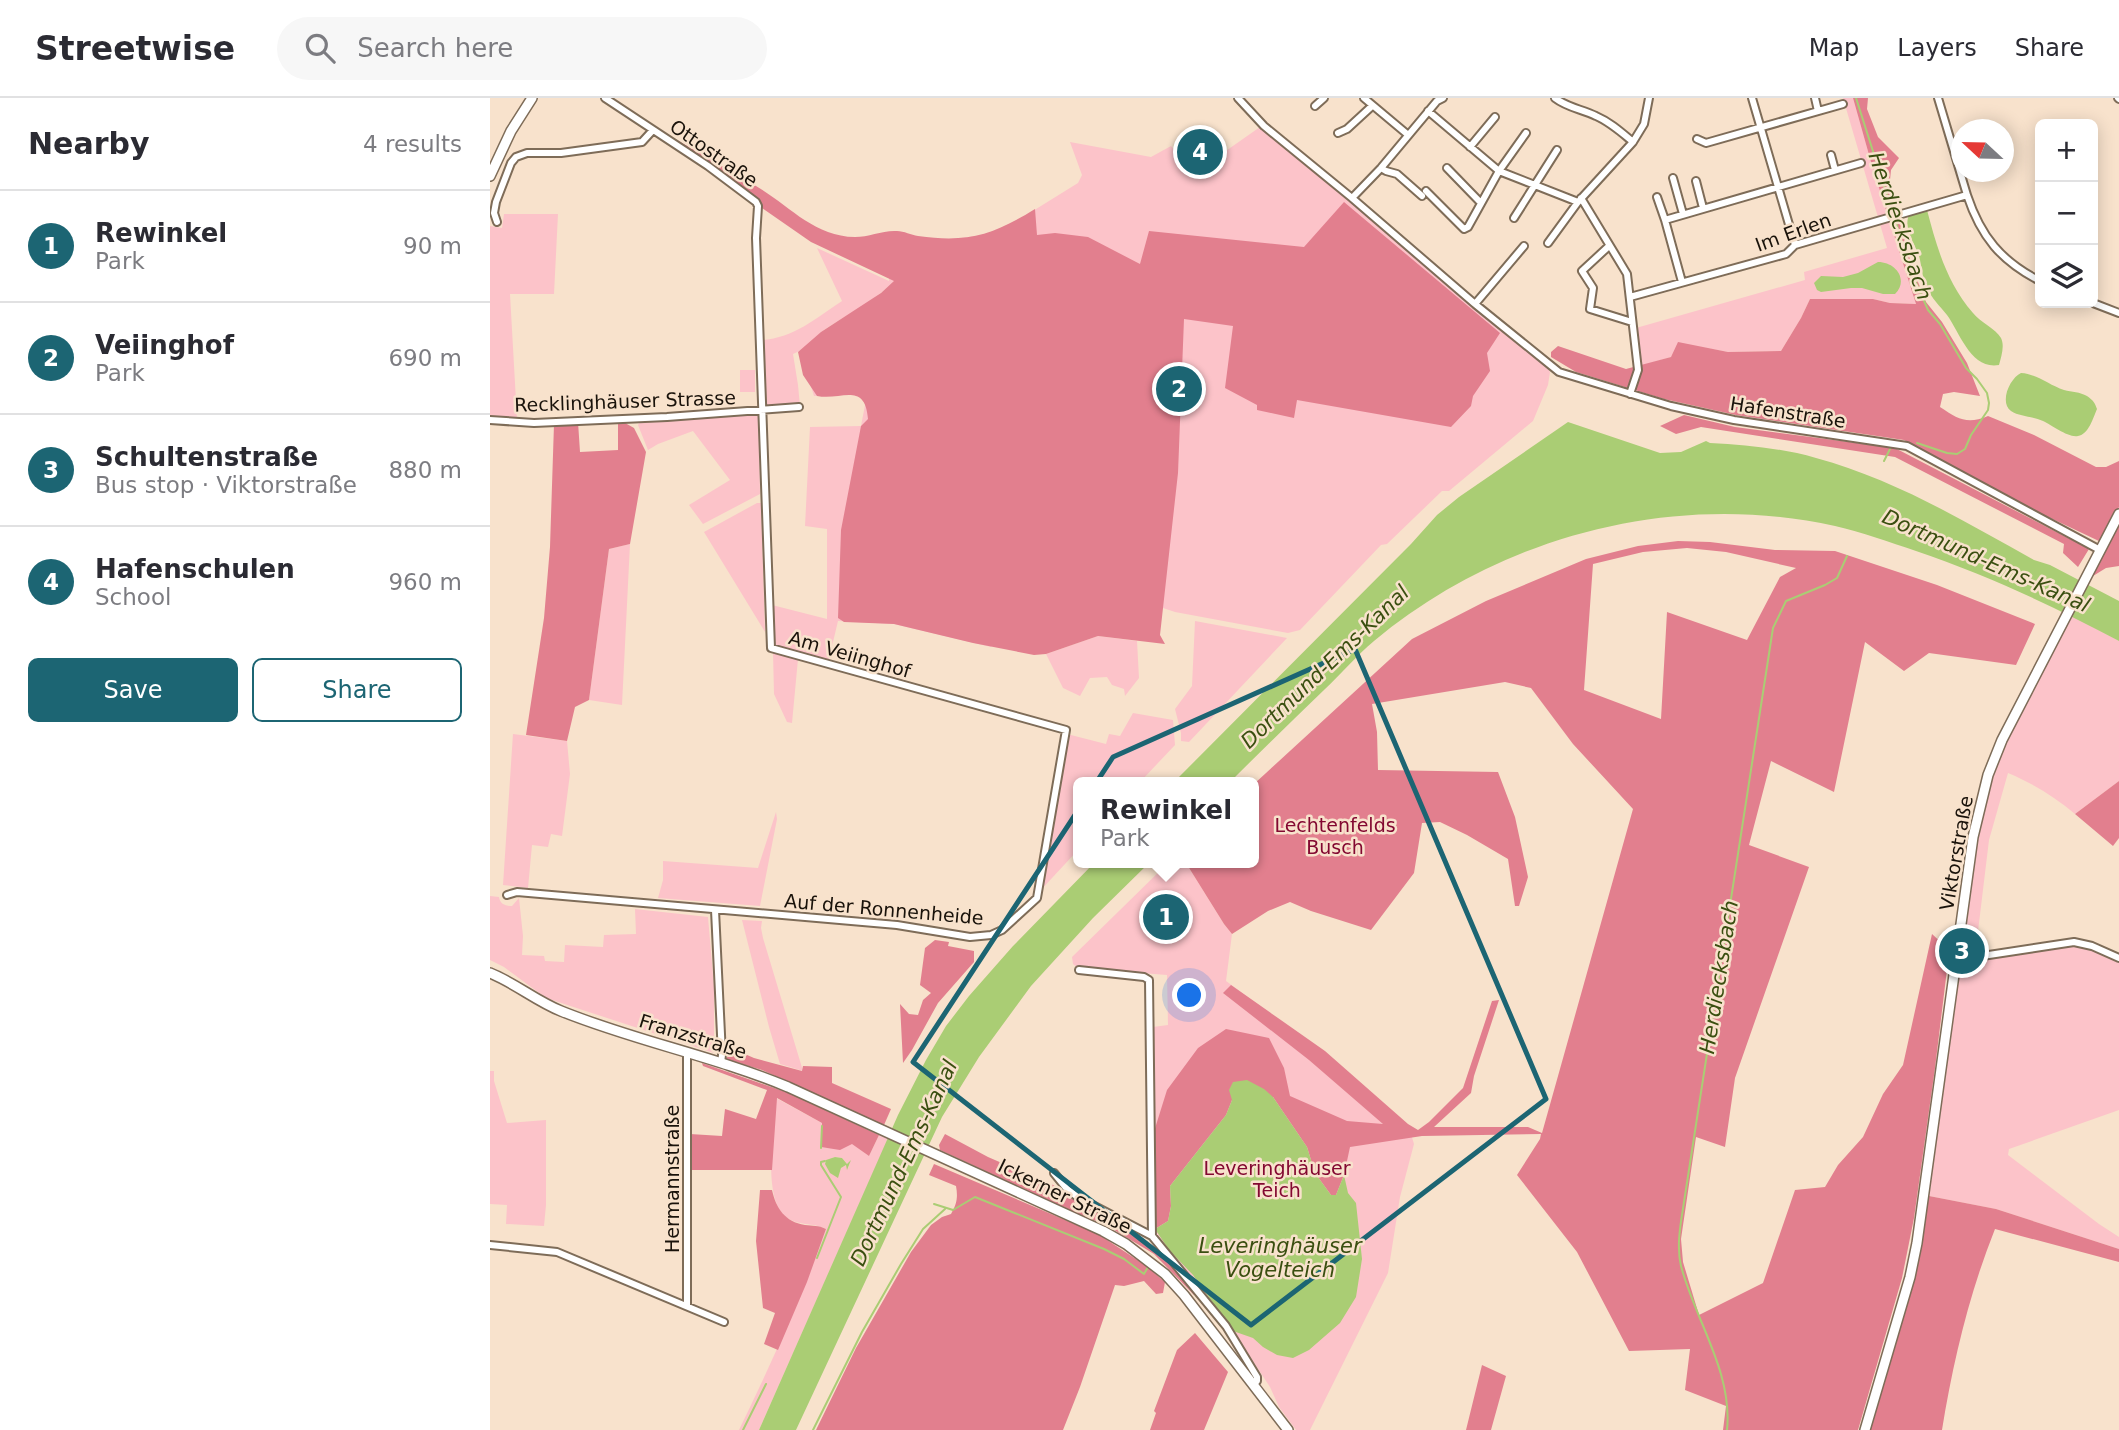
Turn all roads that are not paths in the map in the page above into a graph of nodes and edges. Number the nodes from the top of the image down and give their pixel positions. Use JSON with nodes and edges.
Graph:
{"nodes":[{"id":1,"x":532,"y":98,"type":"edge"},
{"id":2,"x":605,"y":98,"type":"edge"},
{"id":3,"x":1238,"y":98,"type":"edge"},
{"id":4,"x":1324,"y":98,"type":"edge"},
{"id":5,"x":1364,"y":98,"type":"edge"},
{"id":6,"x":1443,"y":98,"type":"edge"},
{"id":7,"x":1555,"y":98,"type":"edge"},
{"id":8,"x":1569,"y":98,"type":"edge"},
{"id":9,"x":1649,"y":98,"type":"edge"},
{"id":10,"x":1752,"y":98,"type":"edge"},
{"id":11,"x":1815,"y":98,"type":"edge"},
{"id":12,"x":1938,"y":98,"type":"edge"},
{"id":13,"x":1843,"y":104,"type":"dead end"},
{"id":14,"x":1315,"y":106,"type":"dead end"},
{"id":15,"x":1372,"y":106,"type":"junction"},
{"id":16,"x":1564,"y":106,"type":"junction"},
{"id":17,"x":1428,"y":111,"type":"junction"},
{"id":18,"x":1818,"y":111,"type":"junction"},
{"id":19,"x":1495,"y":117,"type":"dead end"},
{"id":20,"x":1760,"y":127,"type":"junction"},
{"id":21,"x":653,"y":130,"type":"junction"},
{"id":22,"x":1338,"y":133,"type":"dead end"},
{"id":23,"x":1407,"y":134,"type":"junction"},
{"id":24,"x":1526,"y":134,"type":"dead end"},
{"id":25,"x":1697,"y":139,"type":"dead end"},
{"id":26,"x":1633,"y":142,"type":"junction"},
{"id":27,"x":1470,"y":147,"type":"junction"},
{"id":28,"x":1558,"y":150,"type":"dead end"},
{"id":29,"x":1831,"y":155,"type":"dead end"},
{"id":30,"x":1861,"y":163,"type":"dead end"},
{"id":31,"x":1381,"y":167,"type":"junction"},
{"id":32,"x":1447,"y":168,"type":"dead end"},
{"id":33,"x":1835,"y":170,"type":"junction"},
{"id":34,"x":1499,"y":171,"type":"junction"},
{"id":35,"x":490,"y":176,"type":"edge"},
{"id":36,"x":1673,"y":178,"type":"dead end"},
{"id":37,"x":1696,"y":181,"type":"dead end"},
{"id":38,"x":1534,"y":186,"type":"junction"},
{"id":39,"x":1777,"y":186,"type":"junction"},
{"id":40,"x":1966,"y":195,"type":"junction"},
{"id":41,"x":1657,"y":197,"type":"dead end"},
{"id":42,"x":1352,"y":198,"type":"junction"},
{"id":43,"x":1580,"y":200,"type":"junction"},
{"id":44,"x":756,"y":202,"type":"joint"},
{"id":45,"x":1481,"y":203,"type":"junction"},
{"id":46,"x":1703,"y":208,"type":"junction"},
{"id":47,"x":1683,"y":214,"type":"junction"},
{"id":48,"x":1514,"y":218,"type":"dead end"},
{"id":49,"x":1664,"y":220,"type":"junction"},
{"id":50,"x":497,"y":222,"type":"dead end"},
{"id":51,"x":1464,"y":229,"type":"junction"},
{"id":52,"x":1458,"y":236,"type":"dead end"},
{"id":53,"x":1548,"y":243,"type":"dead end"},
{"id":54,"x":1795,"y":245,"type":"junction"},
{"id":55,"x":1524,"y":246,"type":"dead end"},
{"id":56,"x":1609,"y":246,"type":"junction"},
{"id":57,"x":2035,"y":278,"type":"edge"},
{"id":58,"x":1682,"y":282,"type":"junction"},
{"id":59,"x":1630,"y":297,"type":"junction"},
{"id":60,"x":1475,"y":304,"type":"junction"},
{"id":61,"x":2098,"y":305,"type":"edge"},
{"id":62,"x":2119,"y":313,"type":"edge"},
{"id":63,"x":1632,"y":322,"type":"junction"},
{"id":64,"x":1630,"y":394,"type":"junction"},
{"id":65,"x":799,"y":407,"type":"dead end"},
{"id":66,"x":761,"y":411,"type":"junction"},
{"id":67,"x":490,"y":420,"type":"edge"},
{"id":68,"x":2119,"y":514,"type":"edge"},
{"id":69,"x":2100,"y":550,"type":"junction"},
{"id":70,"x":507,"y":895,"type":"dead end"},
{"id":71,"x":1037,"y":898,"type":"joint"},
{"id":72,"x":715,"y":910,"type":"junction"},
{"id":73,"x":2119,"y":958,"type":"edge"},
{"id":74,"x":1956,"y":960,"type":"junction"},
{"id":75,"x":1079,"y":970,"type":"dead end"},
{"id":76,"x":490,"y":973,"type":"edge"},
{"id":77,"x":687,"y":1053,"type":"junction"},
{"id":78,"x":720,"y":1063,"type":"junction"},
{"id":79,"x":931,"y":1152,"type":"joint"},
{"id":80,"x":1054,"y":1173,"type":"dead end"},
{"id":81,"x":1152,"y":1236,"type":"junction"},
{"id":82,"x":490,"y":1245,"type":"edge"},
{"id":83,"x":687,"y":1306,"type":"junction"},
{"id":84,"x":724,"y":1322,"type":"dead end"},
{"id":85,"x":1253,"y":1384,"type":"junction"},
{"id":86,"x":1288,"y":1430,"type":"edge"},
{"id":87,"x":1865,"y":1430,"type":"edge"}],
"edges":[{"from":1,"to":35,"type":"main road"},
{"from":2,"to":21,"type":"street","name":"Ottostraße"},
{"from":3,"to":42,"type":"street","name":"Hafenstraße"},
{"from":4,"to":14,"type":"street"},
{"from":5,"to":15,"type":"street"},
{"from":6,"to":17,"type":"street"},
{"from":7,"to":16,"type":"street"},
{"from":8,"to":16,"type":"street"},
{"from":9,"to":26,"type":"street"},
{"from":10,"to":20,"type":"street"},
{"from":11,"to":18,"type":"street"},
{"from":12,"to":40,"type":"street"},
{"from":13,"to":18,"type":"street"},
{"from":15,"to":22,"type":"street"},
{"from":15,"to":23,"type":"street"},
{"from":16,"to":26,"type":"street"},
{"from":17,"to":23,"type":"street"},
{"from":17,"to":27,"type":"street"},
{"from":18,"to":20,"type":"street"},
{"from":19,"to":27,"type":"street"},
{"from":20,"to":25,"type":"street"},
{"from":20,"to":39,"type":"street"},
{"from":21,"to":44,"type":"street","name":"Ottostraße"},
{"from":21,"to":50,"type":"street","name":"Ottostraße"},
{"from":23,"to":31,"type":"street"},
{"from":24,"to":34,"type":"street"},
{"from":26,"to":43,"type":"street"},
{"from":27,"to":34,"type":"street"},
{"from":28,"to":38,"type":"street"},
{"from":29,"to":33,"type":"street"},
{"from":30,"to":33,"type":"street"},
{"from":31,"to":42,"type":"street"},
{"from":31,"to":51,"type":"street"},
{"from":32,"to":45,"type":"street"},
{"from":33,"to":39,"type":"street"},
{"from":34,"to":38,"type":"street"},
{"from":34,"to":45,"type":"street"},
{"from":36,"to":47,"type":"street"},
{"from":37,"to":46,"type":"street"},
{"from":38,"to":43,"type":"street"},
{"from":38,"to":48,"type":"street"},
{"from":39,"to":46,"type":"street"},
{"from":39,"to":54,"type":"street"},
{"from":40,"to":54,"type":"street","name":"Im Erlen"},
{"from":40,"to":57,"type":"street"},
{"from":41,"to":49,"type":"street"},
{"from":42,"to":60,"type":"street","name":"Hafenstraße"},
{"from":43,"to":53,"type":"street"},
{"from":43,"to":56,"type":"street"},
{"from":44,"to":66,"type":"street","name":"Am Veiinghof"},
{"from":45,"to":51,"type":"street"},
{"from":46,"to":47,"type":"street"},
{"from":47,"to":49,"type":"street"},
{"from":49,"to":58,"type":"street"},
{"from":51,"to":52,"type":"street"},
{"from":54,"to":58,"type":"street","name":"Im Erlen"},
{"from":55,"to":60,"type":"street"},
{"from":56,"to":59,"type":"street"},
{"from":56,"to":63,"type":"street"},
{"from":58,"to":59,"type":"street","name":"Im Erlen"},
{"from":59,"to":63,"type":"street"},
{"from":60,"to":64,"type":"street","name":"Hafenstraße"},
{"from":61,"to":62,"type":"street"},
{"from":63,"to":64,"type":"street"},
{"from":64,"to":69,"type":"street","name":"Hafenstraße"},
{"from":65,"to":66,"type":"street","name":"Recklinghäuser Strasse"},
{"from":66,"to":67,"type":"street","name":"Recklinghäuser Strasse"},
{"from":66,"to":71,"type":"street","name":"Am Veiinghof"},
{"from":68,"to":69,"type":"main road","name":"Viktorstraße"},
{"from":69,"to":74,"type":"main road","name":"Viktorstraße"},
{"from":70,"to":72,"type":"street","name":"Auf der Ronnenheide"},
{"from":71,"to":72,"type":"street","name":"Auf der Ronnenheide"},
{"from":72,"to":78,"type":"street"},
{"from":73,"to":74,"type":"street"},
{"from":74,"to":87,"type":"main road","name":"Viktorstraße"},
{"from":75,"to":81,"type":"street","name":"Ickerner Straße"},
{"from":76,"to":77,"type":"main road","name":"Franzstraße"},
{"from":77,"to":78,"type":"main road","name":"Franzstraße"},
{"from":77,"to":83,"type":"street","name":"Hermannstraße"},
{"from":78,"to":79,"type":"main road","name":"Franzstraße"},
{"from":79,"to":85,"type":"main road","name":"Ickerner Straße"},
{"from":80,"to":81,"type":"street","name":"Ickerner Straße"},
{"from":81,"to":85,"type":"street","name":"Ickerner Straße"},
{"from":82,"to":83,"type":"street"},
{"from":83,"to":84,"type":"street"},
{"from":85,"to":86,"type":"main road","name":"Ickerner Straße"}]}
